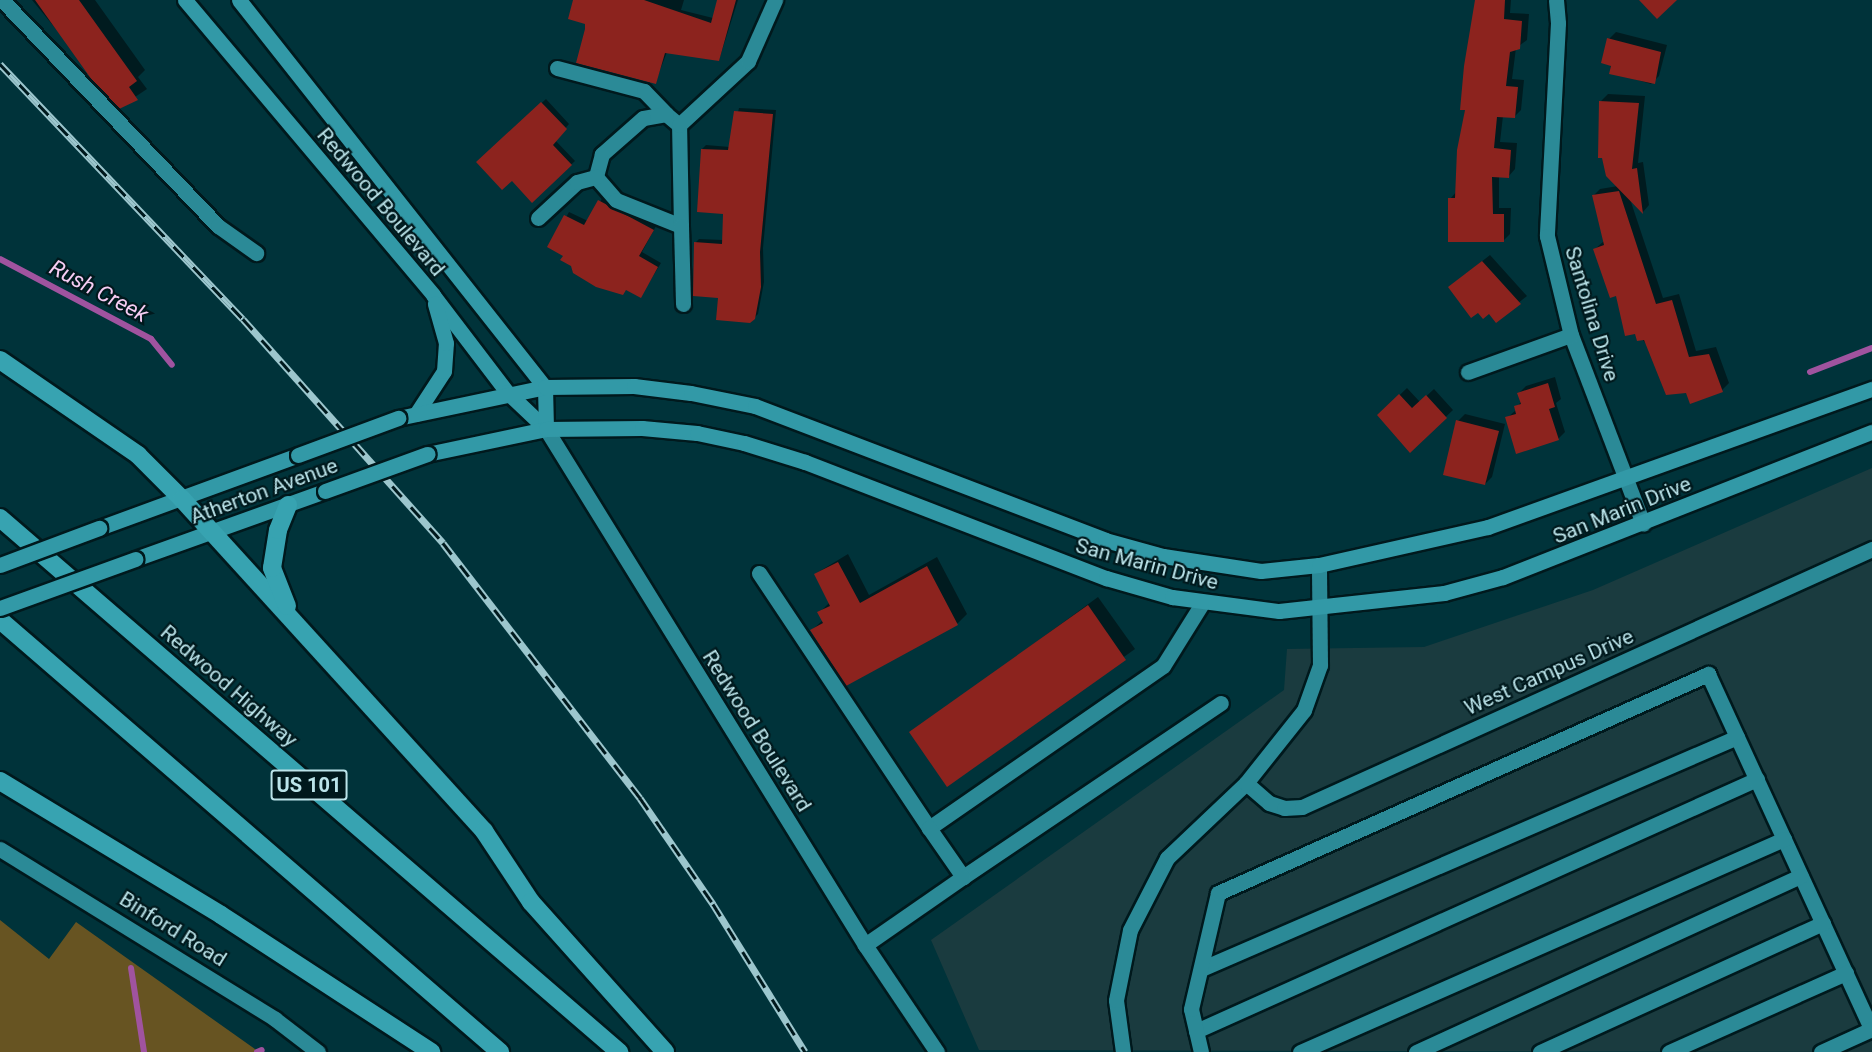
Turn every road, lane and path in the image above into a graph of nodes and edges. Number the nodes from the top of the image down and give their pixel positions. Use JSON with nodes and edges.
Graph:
{"nodes":[{"id":1,"x":2,"y":0,"type":"edge"},
{"id":2,"x":185,"y":0,"type":"edge"},
{"id":3,"x":239,"y":0,"type":"edge"},
{"id":4,"x":775,"y":0,"type":"edge"},
{"id":5,"x":1556,"y":0,"type":"edge"},
{"id":6,"x":556,"y":68,"type":"dead end"},
{"id":7,"x":666,"y":114,"type":"junction"},
{"id":8,"x":679,"y":125,"type":"junction"},
{"id":9,"x":596,"y":177,"type":"junction"},
{"id":10,"x":538,"y":218,"type":"dead end"},
{"id":11,"x":681,"y":225,"type":"junction"},
{"id":12,"x":256,"y":253,"type":"dead end"},
{"id":13,"x":433,"y":295,"type":"junction"},
{"id":14,"x":682,"y":304,"type":"dead end"},
{"id":15,"x":1571,"y":335,"type":"junction"},
{"id":16,"x":0,"y":360,"type":"edge"},
{"id":17,"x":1468,"y":372,"type":"dead end"},
{"id":18,"x":544,"y":387,"type":"junction"},
{"id":19,"x":1872,"y":389,"type":"edge"},
{"id":20,"x":507,"y":392,"type":"junction"},
{"id":21,"x":416,"y":414,"type":"junction"},
{"id":22,"x":546,"y":429,"type":"junction"},
{"id":23,"x":1872,"y":432,"type":"edge"},
{"id":24,"x":1626,"y":481,"type":"junction"},
{"id":25,"x":182,"y":499,"type":"junction"},
{"id":26,"x":288,"y":505,"type":"junction"},
{"id":27,"x":0,"y":518,"type":"edge"},
{"id":28,"x":1643,"y":524,"type":"junction"},
{"id":29,"x":211,"y":533,"type":"junction"},
{"id":30,"x":1872,"y":549,"type":"edge"},
{"id":31,"x":0,"y":565,"type":"edge"},
{"id":32,"x":1319,"y":565,"type":"junction"},
{"id":33,"x":759,"y":573,"type":"dead end"},
{"id":34,"x":1203,"y":602,"type":"junction"},
{"id":35,"x":1321,"y":607,"type":"junction"},
{"id":36,"x":0,"y":608,"type":"edge"},
{"id":37,"x":292,"y":619,"type":"junction"},
{"id":38,"x":0,"y":620,"type":"edge"},
{"id":39,"x":1221,"y":703,"type":"dead end"},
{"id":40,"x":1737,"y":737,"type":"junction"},
{"id":41,"x":1757,"y":779,"type":"junction"},
{"id":42,"x":0,"y":781,"type":"edge"},
{"id":43,"x":1246,"y":783,"type":"junction"},
{"id":44,"x":929,"y":828,"type":"junction"},
{"id":45,"x":1784,"y":839,"type":"junction"},
{"id":46,"x":0,"y":849,"type":"edge"},
{"id":47,"x":1802,"y":876,"type":"junction"},
{"id":48,"x":963,"y":877,"type":"junction"},
{"id":49,"x":1823,"y":923,"type":"junction"},
{"id":50,"x":864,"y":945,"type":"junction"},
{"id":51,"x":1201,"y":969,"type":"junction"},
{"id":52,"x":1846,"y":974,"type":"junction"},
{"id":53,"x":1872,"y":1029,"type":"edge"},
{"id":54,"x":1196,"y":1031,"type":"junction"},
{"id":55,"x":318,"y":1052,"type":"edge"},
{"id":56,"x":430,"y":1052,"type":"edge"},
{"id":57,"x":500,"y":1052,"type":"edge"},
{"id":58,"x":619,"y":1052,"type":"edge"},
{"id":59,"x":665,"y":1052,"type":"edge"},
{"id":60,"x":937,"y":1052,"type":"edge"},
{"id":61,"x":1123,"y":1052,"type":"edge"},
{"id":62,"x":1201,"y":1052,"type":"edge"},
{"id":63,"x":1299,"y":1052,"type":"edge"},
{"id":64,"x":1416,"y":1052,"type":"edge"},
{"id":65,"x":1540,"y":1052,"type":"edge"},
{"id":66,"x":1669,"y":1052,"type":"edge"},
{"id":67,"x":1821,"y":1052,"type":"edge"}],
"edges":[{"from":1,"to":12,"type":"street"},
{"from":2,"to":13,"type":"main road","name":"Redwood Boulevard"},
{"from":3,"to":18,"type":"main road","name":"Redwood Boulevard"},
{"from":4,"to":8,"type":"street"},
{"from":5,"to":15,"type":"street","name":"Santolina Drive"},
{"from":6,"to":7,"type":"street"},
{"from":7,"to":8,"type":"street"},
{"from":7,"to":9,"type":"street"},
{"from":8,"to":11,"type":"street"},
{"from":9,"to":10,"type":"street"},
{"from":9,"to":11,"type":"street"},
{"from":11,"to":14,"type":"street"},
{"from":13,"to":20,"type":"main road","name":"Redwood Boulevard"},
{"from":13,"to":21,"type":"main road"},
{"from":15,"to":17,"type":"street"},
{"from":15,"to":24,"type":"street","name":"Santolina Drive"},
{"from":16,"to":25,"type":"highway"},
{"from":18,"to":20,"type":"main road","name":"Atherton Avenue"},
{"from":18,"to":22,"type":"main road","name":"Redwood Boulevard"},
{"from":18,"to":32,"type":"main road","name":"San Marin Drive"},
{"from":19,"to":24,"type":"main road","name":"San Marin Drive"},
{"from":20,"to":21,"type":"main road","name":"Atherton Avenue"},
{"from":20,"to":22,"type":"main road","name":"Redwood Boulevard"},
{"from":21,"to":25,"type":"main road","name":"Atherton Avenue","bridge":true},
{"from":22,"to":26,"type":"main road","name":"Atherton Avenue","bridge":true},
{"from":22,"to":34,"type":"main road","name":"San Marin Drive"},
{"from":22,"to":50,"type":"street","name":"Redwood Boulevard"},
{"from":23,"to":28,"type":"main road","name":"San Marin Drive"},
{"from":24,"to":28,"type":"street","name":"Santolina Drive"},
{"from":24,"to":32,"type":"main road","name":"San Marin Drive"},
{"from":25,"to":29,"type":"highway"},
{"from":25,"to":31,"type":"main road","name":"Atherton Avenue","bridge":true},
{"from":26,"to":29,"type":"main road","name":"Atherton Avenue"},
{"from":26,"to":37,"type":"highway"},
{"from":27,"to":58,"type":"highway","name":"Redwood Highway","number":"US 101"},
{"from":28,"to":35,"type":"main road","name":"San Marin Drive"},
{"from":29,"to":36,"type":"main road","name":"Atherton Avenue","bridge":true},
{"from":29,"to":37,"type":"highway"},
{"from":30,"to":43,"type":"street","name":"West Campus Drive"},
{"from":32,"to":35,"type":"street"},
{"from":33,"to":44,"type":"street"},
{"from":34,"to":35,"type":"main road","name":"San Marin Drive"},
{"from":34,"to":44,"type":"street"},
{"from":35,"to":43,"type":"street"},
{"from":37,"to":59,"type":"highway"},
{"from":38,"to":57,"type":"highway"},
{"from":39,"to":48,"type":"street"},
{"from":40,"to":41,"type":"street"},
{"from":40,"to":51,"type":"street"},
{"from":40,"to":51,"type":"street"},
{"from":41,"to":45,"type":"street"},
{"from":41,"to":54,"type":"street"},
{"from":42,"to":56,"type":"highway"},
{"from":43,"to":61,"type":"street"},
{"from":44,"to":48,"type":"street"},
{"from":45,"to":47,"type":"street"},
{"from":45,"to":63,"type":"street"},
{"from":46,"to":55,"type":"street","name":"Binford Road"},
{"from":47,"to":49,"type":"street"},
{"from":47,"to":64,"type":"street"},
{"from":48,"to":50,"type":"street"},
{"from":49,"to":52,"type":"street"},
{"from":49,"to":65,"type":"street"},
{"from":50,"to":60,"type":"street","name":"Redwood Boulevard"},
{"from":51,"to":54,"type":"street"},
{"from":52,"to":53,"type":"street"},
{"from":52,"to":66,"type":"street"},
{"from":53,"to":67,"type":"street"},
{"from":54,"to":62,"type":"street"}]}
